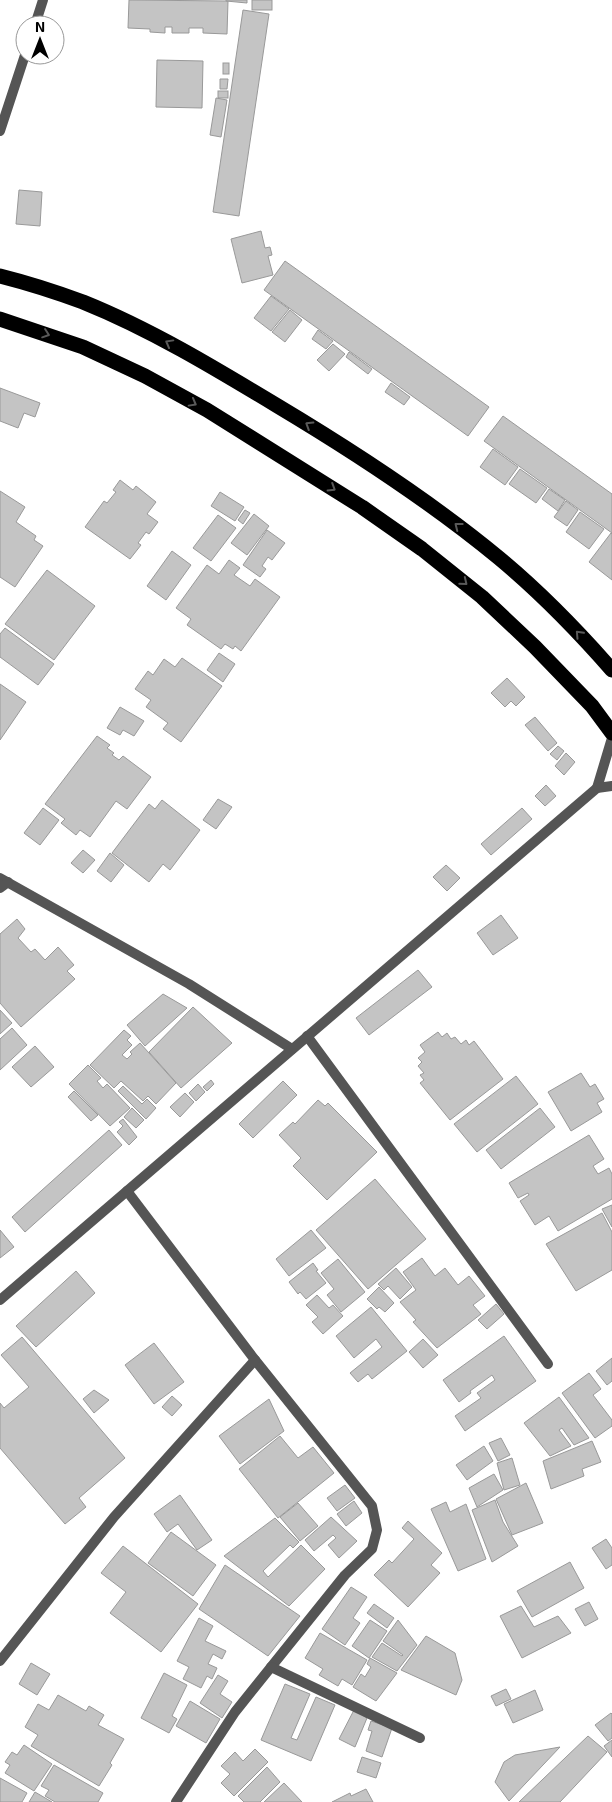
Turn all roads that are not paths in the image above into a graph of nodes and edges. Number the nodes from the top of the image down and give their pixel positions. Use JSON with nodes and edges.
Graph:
{"nodes":[{"id":1,"x":43,"y":0,"type":"edge"},
{"id":2,"x":38,"y":15,"type":"edge"},
{"id":3,"x":22,"y":65,"type":"edge"},
{"id":4,"x":0,"y":131,"type":"edge"},
{"id":5,"x":0,"y":276,"type":"edge"},
{"id":6,"x":0,"y":319,"type":"edge"},
{"id":7,"x":612,"y":670,"type":"edge"},
{"id":8,"x":612,"y":733,"type":"edge"},
{"id":9,"x":612,"y":738,"type":"edge"},
{"id":10,"x":612,"y":786,"type":"edge"},
{"id":11,"x":598,"y":788,"type":"junction"},
{"id":12,"x":2,"y":882,"type":"edge"},
{"id":13,"x":307,"y":1036,"type":"junction"},
{"id":14,"x":292,"y":1049,"type":"junction"},
{"id":15,"x":127,"y":1191,"type":"junction"},
{"id":16,"x":0,"y":1300,"type":"edge"},
{"id":17,"x":255,"y":1360,"type":"junction"},
{"id":18,"x":548,"y":1364,"type":"dead end"},
{"id":19,"x":0,"y":1660,"type":"edge"},
{"id":20,"x":271,"y":1667,"type":"junction"},
{"id":21,"x":420,"y":1738,"type":"dead end"},
{"id":22,"x":176,"y":1802,"type":"edge"}],
"edges":[{"from":1,"to":2,"type":"street"},
{"from":3,"to":4,"type":"street"},
{"from":7,"to":5,"type":"highway","one_way":true},
{"from":6,"to":8,"type":"highway","one_way":true},
{"from":9,"to":11,"type":"street"},
{"from":10,"to":11,"type":"street"},
{"from":11,"to":13,"type":"street"},
{"from":12,"to":14,"type":"street"},
{"from":13,"to":14,"type":"street"},
{"from":13,"to":18,"type":"street"},
{"from":14,"to":15,"type":"street"},
{"from":15,"to":16,"type":"street"},
{"from":15,"to":17,"type":"street"},
{"from":17,"to":19,"type":"street"},
{"from":17,"to":20,"type":"street"},
{"from":20,"to":21,"type":"street"},
{"from":20,"to":22,"type":"street"}]}
